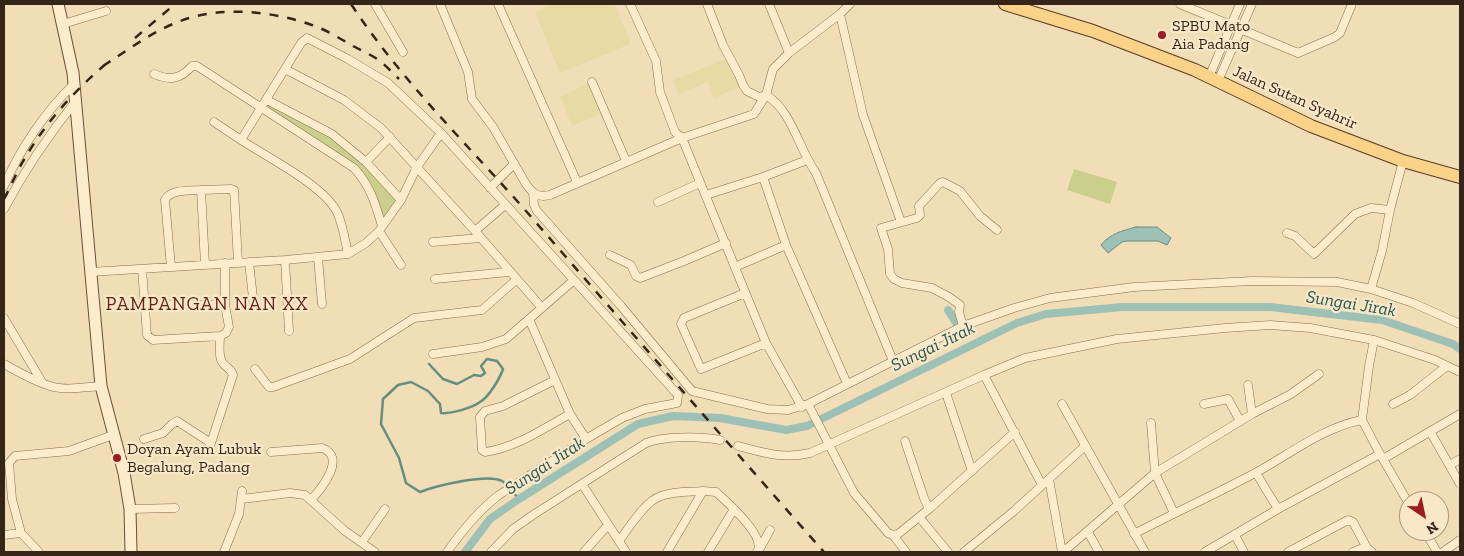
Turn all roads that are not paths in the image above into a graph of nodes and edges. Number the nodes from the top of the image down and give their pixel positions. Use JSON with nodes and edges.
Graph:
{"nodes":[{"id":1,"x":58,"y":4,"type":"edge"},
{"id":2,"x":375,"y":4,"type":"edge"},
{"id":3,"x":440,"y":4,"type":"edge"},
{"id":4,"x":498,"y":4,"type":"edge"},
{"id":5,"x":630,"y":4,"type":"edge"},
{"id":6,"x":707,"y":4,"type":"edge"},
{"id":7,"x":769,"y":4,"type":"edge"},
{"id":8,"x":1005,"y":4,"type":"edge"},
{"id":9,"x":1180,"y":4,"type":"edge"},
{"id":10,"x":1240,"y":4,"type":"edge"},
{"id":11,"x":1252,"y":4,"type":"edge"},
{"id":12,"x":1352,"y":4,"type":"edge"},
{"id":13,"x":847,"y":5,"type":"edge"},
{"id":14,"x":106,"y":11,"type":"dead end"},
{"id":15,"x":840,"y":14,"type":"junction"},
{"id":16,"x":62,"y":24,"type":"junction"},
{"id":17,"x":1231,"y":25,"type":"junction"},
{"id":18,"x":1241,"y":29,"type":"junction"},
{"id":19,"x":403,"y":52,"type":"dead end"},
{"id":20,"x":789,"y":53,"type":"junction"},
{"id":21,"x":285,"y":69,"type":"junction"},
{"id":22,"x":154,"y":74,"type":"dead end"},
{"id":23,"x":1214,"y":79,"type":"junction"},
{"id":24,"x":592,"y":82,"type":"dead end"},
{"id":25,"x":74,"y":84,"type":"junction"},
{"id":26,"x":766,"y":95,"type":"junction"},
{"id":27,"x":267,"y":100,"type":"junction"},
{"id":28,"x":75,"y":102,"type":"junction"},
{"id":29,"x":262,"y":108,"type":"junction"},
{"id":30,"x":214,"y":122,"type":"dead end"},
{"id":31,"x":441,"y":133,"type":"junction"},
{"id":32,"x":390,"y":137,"type":"junction"},
{"id":33,"x":682,"y":138,"type":"junction"},
{"id":34,"x":241,"y":140,"type":"junction"},
{"id":35,"x":807,"y":160,"type":"junction"},
{"id":36,"x":1403,"y":161,"type":"junction"},
{"id":37,"x":366,"y":162,"type":"junction"},
{"id":38,"x":626,"y":162,"type":"junction"},
{"id":39,"x":514,"y":164,"type":"junction"},
{"id":40,"x":417,"y":167,"type":"junction"},
{"id":41,"x":1460,"y":177,"type":"edge"},
{"id":42,"x":763,"y":178,"type":"junction"},
{"id":43,"x":577,"y":182,"type":"junction"},
{"id":44,"x":700,"y":182,"type":"junction"},
{"id":45,"x":4,"y":186,"type":"edge"},
{"id":46,"x":490,"y":188,"type":"junction"},
{"id":47,"x":201,"y":190,"type":"junction"},
{"id":48,"x":533,"y":193,"type":"junction"},
{"id":49,"x":706,"y":195,"type":"junction"},
{"id":50,"x":401,"y":200,"type":"junction"},
{"id":51,"x":658,"y":202,"type":"dead end"},
{"id":52,"x":505,"y":205,"type":"junction"},
{"id":53,"x":4,"y":209,"type":"edge"},
{"id":54,"x":1390,"y":210,"type":"junction"},
{"id":55,"x":901,"y":222,"type":"junction"},
{"id":56,"x":380,"y":228,"type":"junction"},
{"id":57,"x":997,"y":230,"type":"dead end"},
{"id":58,"x":475,"y":231,"type":"junction"},
{"id":59,"x":1287,"y":233,"type":"dead end"},
{"id":60,"x":480,"y":238,"type":"junction"},
{"id":61,"x":433,"y":242,"type":"dead end"},
{"id":62,"x":726,"y":243,"type":"junction"},
{"id":63,"x":786,"y":245,"type":"junction"},
{"id":64,"x":348,"y":254,"type":"junction"},
{"id":65,"x":610,"y":255,"type":"dead end"},
{"id":66,"x":318,"y":257,"type":"junction"},
{"id":67,"x":285,"y":260,"type":"junction"},
{"id":68,"x":238,"y":262,"type":"junction"},
{"id":69,"x":249,"y":262,"type":"junction"},
{"id":70,"x":225,"y":263,"type":"junction"},
{"id":71,"x":205,"y":264,"type":"junction"},
{"id":72,"x":401,"y":265,"type":"dead end"},
{"id":73,"x":171,"y":266,"type":"junction"},
{"id":74,"x":735,"y":267,"type":"junction"},
{"id":75,"x":142,"y":269,"type":"junction"},
{"id":76,"x":90,"y":272,"type":"junction"},
{"id":77,"x":509,"y":272,"type":"junction"},
{"id":78,"x":435,"y":279,"type":"dead end"},
{"id":79,"x":516,"y":280,"type":"junction"},
{"id":80,"x":574,"y":280,"type":"junction"},
{"id":81,"x":1371,"y":289,"type":"junction"},
{"id":82,"x":745,"y":293,"type":"junction"},
{"id":83,"x":144,"y":304,"type":"junction"},
{"id":84,"x":225,"y":304,"type":"junction"},
{"id":85,"x":322,"y":304,"type":"dead end"},
{"id":86,"x":254,"y":307,"type":"dead end"},
{"id":87,"x":542,"y":308,"type":"junction"},
{"id":88,"x":4,"y":318,"type":"edge"},
{"id":89,"x":529,"y":319,"type":"junction"},
{"id":90,"x":1460,"y":324,"type":"edge"},
{"id":91,"x":963,"y":327,"type":"junction"},
{"id":92,"x":289,"y":331,"type":"dead end"},
{"id":93,"x":220,"y":336,"type":"junction"},
{"id":94,"x":1374,"y":340,"type":"junction"},
{"id":95,"x":766,"y":343,"type":"junction"},
{"id":96,"x":433,"y":354,"type":"dead end"},
{"id":97,"x":893,"y":361,"type":"junction"},
{"id":98,"x":4,"y":364,"type":"edge"},
{"id":99,"x":1447,"y":366,"type":"junction"},
{"id":100,"x":255,"y":369,"type":"dead end"},
{"id":101,"x":1460,"y":372,"type":"edge"},
{"id":102,"x":1319,"y":374,"type":"dead end"},
{"id":103,"x":984,"y":375,"type":"junction"},
{"id":104,"x":845,"y":379,"type":"dead end"},
{"id":105,"x":556,"y":380,"type":"junction"},
{"id":106,"x":42,"y":382,"type":"junction"},
{"id":107,"x":1248,"y":385,"type":"dead end"},
{"id":108,"x":101,"y":386,"type":"junction"},
{"id":109,"x":946,"y":393,"type":"junction"},
{"id":110,"x":1062,"y":404,"type":"dead end"},
{"id":111,"x":1204,"y":404,"type":"dead end"},
{"id":112,"x":1393,"y":404,"type":"dead end"},
{"id":113,"x":807,"y":406,"type":"junction"},
{"id":114,"x":570,"y":414,"type":"junction"},
{"id":115,"x":1252,"y":414,"type":"junction"},
{"id":116,"x":1460,"y":414,"type":"edge"},
{"id":117,"x":1362,"y":420,"type":"junction"},
{"id":118,"x":1240,"y":421,"type":"junction"},
{"id":119,"x":1152,"y":423,"type":"dead end"},
{"id":120,"x":1015,"y":432,"type":"junction"},
{"id":121,"x":1431,"y":433,"type":"junction"},
{"id":122,"x":113,"y":435,"type":"junction"},
{"id":123,"x":144,"y":439,"type":"dead end"},
{"id":124,"x":586,"y":439,"type":"junction"},
{"id":125,"x":720,"y":440,"type":"dead end"},
{"id":126,"x":905,"y":441,"type":"dead end"},
{"id":127,"x":211,"y":443,"type":"junction"},
{"id":128,"x":828,"y":443,"type":"junction"},
{"id":129,"x":738,"y":446,"type":"dead end"},
{"id":130,"x":1085,"y":446,"type":"junction"},
{"id":131,"x":207,"y":451,"type":"dead end"},
{"id":132,"x":271,"y":452,"type":"dead end"},
{"id":133,"x":1381,"y":456,"type":"junction"},
{"id":134,"x":1460,"y":459,"type":"edge"},
{"id":135,"x":1450,"y":465,"type":"junction"},
{"id":136,"x":972,"y":471,"type":"junction"},
{"id":137,"x":1256,"y":472,"type":"junction"},
{"id":138,"x":1155,"y":473,"type":"junction"},
{"id":139,"x":1049,"y":479,"type":"junction"},
{"id":140,"x":582,"y":484,"type":"junction"},
{"id":141,"x":1460,"y":484,"type":"edge"},
{"id":142,"x":1042,"y":485,"type":"junction"},
{"id":143,"x":1401,"y":491,"type":"edge"},
{"id":144,"x":703,"y":492,"type":"junction"},
{"id":145,"x":311,"y":500,"type":"junction"},
{"id":146,"x":1118,"y":503,"type":"junction"},
{"id":147,"x":176,"y":508,"type":"dead end"},
{"id":148,"x":130,"y":509,"type":"junction"},
{"id":149,"x":734,"y":509,"type":"junction"},
{"id":150,"x":929,"y":509,"type":"junction"},
{"id":151,"x":1278,"y":509,"type":"junction"},
{"id":152,"x":384,"y":510,"type":"dead end"},
{"id":153,"x":1174,"y":513,"type":"junction"},
{"id":154,"x":920,"y":518,"type":"junction"},
{"id":155,"x":608,"y":525,"type":"junction"},
{"id":156,"x":770,"y":530,"type":"dead end"},
{"id":157,"x":21,"y":532,"type":"junction"},
{"id":158,"x":1088,"y":532,"type":"junction"},
{"id":159,"x":1134,"y":534,"type":"junction"},
{"id":160,"x":4,"y":535,"type":"edge"},
{"id":161,"x":893,"y":535,"type":"junction"},
{"id":162,"x":1235,"y":536,"type":"junction"},
{"id":163,"x":1460,"y":540,"type":"edge"},
{"id":164,"x":619,"y":541,"type":"junction"},
{"id":165,"x":1431,"y":541,"type":"edge"},
{"id":166,"x":362,"y":542,"type":"junction"},
{"id":167,"x":1303,"y":544,"type":"junction"},
{"id":168,"x":1369,"y":550,"type":"edge"},
{"id":169,"x":759,"y":551,"type":"edge"},
{"id":170,"x":39,"y":552,"type":"edge"},
{"id":171,"x":131,"y":552,"type":"edge"},
{"id":172,"x":224,"y":552,"type":"edge"},
{"id":173,"x":374,"y":552,"type":"edge"},
{"id":174,"x":447,"y":552,"type":"edge"},
{"id":175,"x":491,"y":552,"type":"edge"},
{"id":176,"x":584,"y":552,"type":"edge"},
{"id":177,"x":626,"y":552,"type":"edge"},
{"id":178,"x":666,"y":552,"type":"edge"},
{"id":179,"x":708,"y":552,"type":"edge"},
{"id":180,"x":906,"y":552,"type":"edge"},
{"id":181,"x":948,"y":552,"type":"edge"},
{"id":182,"x":964,"y":552,"type":"edge"},
{"id":183,"x":1062,"y":552,"type":"edge"},
{"id":184,"x":1099,"y":552,"type":"edge"},
{"id":185,"x":1144,"y":552,"type":"edge"},
{"id":186,"x":1205,"y":552,"type":"edge"},
{"id":187,"x":1244,"y":552,"type":"edge"},
{"id":188,"x":1288,"y":552,"type":"edge"},
{"id":189,"x":1308,"y":552,"type":"edge"},
{"id":190,"x":1353,"y":552,"type":"edge"},
{"id":191,"x":1437,"y":552,"type":"edge"},
{"id":192,"x":1442,"y":552,"type":"edge"}],
"edges":[{"from":1,"to":16,"type":"main road"},
{"from":2,"to":19,"type":"street"},
{"from":3,"to":39,"type":"street"},
{"from":4,"to":43,"type":"street"},
{"from":5,"to":33,"type":"street"},
{"from":6,"to":26,"type":"street"},
{"from":7,"to":20,"type":"street"},
{"from":8,"to":23,"type":"main road","name":"Jalan Sutan Syahrir"},
{"from":9,"to":17,"type":"street"},
{"from":10,"to":17,"type":"street"},
{"from":11,"to":18,"type":"street"},
{"from":12,"to":18,"type":"street"},
{"from":13,"to":15,"type":"street"},
{"from":14,"to":16,"type":"street"},
{"from":15,"to":20,"type":"street"},
{"from":15,"to":55,"type":"street"},
{"from":16,"to":25,"type":"main road"},
{"from":17,"to":18,"type":"street"},
{"from":17,"to":23,"type":"street"},
{"from":18,"to":23,"type":"street"},
{"from":20,"to":26,"type":"street"},
{"from":21,"to":27,"type":"street"},
{"from":21,"to":31,"type":"street"},
{"from":21,"to":32,"type":"street"},
{"from":22,"to":29,"type":"street"},
{"from":23,"to":36,"type":"main road","name":"Jalan Sutan Syahrir"},
{"from":24,"to":38,"type":"street"},
{"from":25,"to":28,"type":"main road"},
{"from":25,"to":45,"type":"street"},
{"from":26,"to":33,"type":"street"},
{"from":26,"to":35,"type":"street"},
{"from":27,"to":29,"type":"street"},
{"from":27,"to":37,"type":"street"},
{"from":28,"to":53,"type":"street"},
{"from":28,"to":76,"type":"main road"},
{"from":29,"to":34,"type":"street"},
{"from":29,"to":56,"type":"street"},
{"from":30,"to":34,"type":"street"},
{"from":31,"to":40,"type":"street"},
{"from":31,"to":46,"type":"street"},
{"from":32,"to":37,"type":"street"},
{"from":32,"to":40,"type":"street"},
{"from":33,"to":38,"type":"street"},
{"from":33,"to":44,"type":"street"},
{"from":34,"to":64,"type":"street"},
{"from":35,"to":42,"type":"street"},
{"from":35,"to":97,"type":"street"},
{"from":36,"to":41,"type":"main road","name":"Jalan Sutan Syahrir"},
{"from":36,"to":54,"type":"street"},
{"from":37,"to":50,"type":"street"},
{"from":38,"to":43,"type":"street"},
{"from":39,"to":46,"type":"street"},
{"from":39,"to":48,"type":"street"},
{"from":40,"to":50,"type":"street"},
{"from":40,"to":58,"type":"street"},
{"from":42,"to":49,"type":"street"},
{"from":42,"to":63,"type":"street"},
{"from":43,"to":48,"type":"street"},
{"from":44,"to":49,"type":"street"},
{"from":44,"to":51,"type":"street"},
{"from":46,"to":52,"type":"street"},
{"from":47,"to":68,"type":"street"},
{"from":47,"to":71,"type":"street"},
{"from":47,"to":73,"type":"street"},
{"from":48,"to":113,"type":"street"},
{"from":49,"to":62,"type":"street"},
{"from":50,"to":56,"type":"street"},
{"from":52,"to":58,"type":"street"},
{"from":52,"to":80,"type":"street"},
{"from":54,"to":59,"type":"street"},
{"from":54,"to":81,"type":"street"},
{"from":55,"to":57,"type":"street"},
{"from":55,"to":91,"type":"street"},
{"from":56,"to":64,"type":"street"},
{"from":56,"to":72,"type":"street"},
{"from":58,"to":60,"type":"street"},
{"from":60,"to":61,"type":"street"},
{"from":60,"to":77,"type":"street"},
{"from":62,"to":65,"type":"street"},
{"from":62,"to":74,"type":"street"},
{"from":63,"to":74,"type":"street"},
{"from":63,"to":104,"type":"street"},
{"from":64,"to":66,"type":"street"},
{"from":66,"to":67,"type":"street"},
{"from":66,"to":85,"type":"street"},
{"from":67,"to":69,"type":"street"},
{"from":67,"to":92,"type":"street"},
{"from":68,"to":69,"type":"street"},
{"from":68,"to":70,"type":"street"},
{"from":69,"to":86,"type":"street"},
{"from":70,"to":71,"type":"street"},
{"from":70,"to":84,"type":"street"},
{"from":71,"to":73,"type":"street"},
{"from":73,"to":75,"type":"street"},
{"from":74,"to":82,"type":"street"},
{"from":75,"to":76,"type":"street"},
{"from":75,"to":83,"type":"street"},
{"from":76,"to":108,"type":"main road"},
{"from":77,"to":78,"type":"street"},
{"from":77,"to":79,"type":"street"},
{"from":79,"to":87,"type":"street"},
{"from":79,"to":100,"type":"street"},
{"from":80,"to":87,"type":"street"},
{"from":80,"to":124,"type":"street"},
{"from":81,"to":90,"type":"street"},
{"from":81,"to":91,"type":"street"},
{"from":82,"to":95,"type":"street"},
{"from":82,"to":95,"type":"street"},
{"from":83,"to":84,"type":"street"},
{"from":83,"to":93,"type":"street"},
{"from":84,"to":93,"type":"street"},
{"from":87,"to":89,"type":"street"},
{"from":88,"to":106,"type":"street"},
{"from":89,"to":96,"type":"street"},
{"from":89,"to":105,"type":"street"},
{"from":91,"to":97,"type":"street"},
{"from":93,"to":127,"type":"street"},
{"from":94,"to":99,"type":"street"},
{"from":94,"to":103,"type":"street"},
{"from":94,"to":117,"type":"street"},
{"from":95,"to":113,"type":"street"},
{"from":97,"to":113,"type":"street"},
{"from":98,"to":106,"type":"street"},
{"from":99,"to":101,"type":"street"},
{"from":99,"to":112,"type":"street"},
{"from":102,"to":115,"type":"street"},
{"from":103,"to":109,"type":"street"},
{"from":103,"to":120,"type":"street"},
{"from":105,"to":114,"type":"street"},
{"from":105,"to":114,"type":"street"},
{"from":106,"to":108,"type":"street"},
{"from":107,"to":115,"type":"street"},
{"from":108,"to":122,"type":"main road"},
{"from":109,"to":128,"type":"street"},
{"from":109,"to":136,"type":"street"},
{"from":110,"to":130,"type":"street"},
{"from":111,"to":118,"type":"street"},
{"from":113,"to":128,"type":"street"},
{"from":114,"to":124,"type":"street"},
{"from":115,"to":118,"type":"street"},
{"from":116,"to":121,"type":"street"},
{"from":117,"to":133,"type":"street"},
{"from":117,"to":137,"type":"street"},
{"from":118,"to":138,"type":"street"},
{"from":119,"to":138,"type":"street"},
{"from":120,"to":136,"type":"street"},
{"from":120,"to":142,"type":"street"},
{"from":121,"to":133,"type":"street"},
{"from":121,"to":135,"type":"street"},
{"from":122,"to":148,"type":"main road"},
{"from":122,"to":157,"type":"street"},
{"from":123,"to":127,"type":"street"},
{"from":124,"to":174,"type":"street"},
{"from":125,"to":140,"type":"street"},
{"from":126,"to":150,"type":"street"},
{"from":127,"to":131,"type":"street"},
{"from":128,"to":129,"type":"street"},
{"from":128,"to":161,"type":"street"},
{"from":130,"to":139,"type":"street"},
{"from":130,"to":146,"type":"street"},
{"from":132,"to":145,"type":"street"},
{"from":133,"to":143,"type":"street"},
{"from":133,"to":151,"type":"street"},
{"from":134,"to":135,"type":"street"},
{"from":135,"to":141,"type":"street"},
{"from":136,"to":150,"type":"street"},
{"from":137,"to":151,"type":"street"},
{"from":137,"to":153,"type":"street"},
{"from":138,"to":146,"type":"street"},
{"from":138,"to":153,"type":"street"},
{"from":139,"to":142,"type":"street"},
{"from":139,"to":183,"type":"street"},
{"from":140,"to":155,"type":"street"},
{"from":140,"to":175,"type":"street"},
{"from":142,"to":182,"type":"street"},
{"from":144,"to":149,"type":"street"},
{"from":144,"to":164,"type":"street"},
{"from":144,"to":178,"type":"street"},
{"from":145,"to":166,"type":"street"},
{"from":145,"to":172,"type":"street"},
{"from":146,"to":158,"type":"street"},
{"from":146,"to":159,"type":"street"},
{"from":147,"to":148,"type":"street"},
{"from":148,"to":171,"type":"main road"},
{"from":149,"to":169,"type":"street"},
{"from":149,"to":179,"type":"street"},
{"from":150,"to":154,"type":"street"},
{"from":151,"to":162,"type":"street"},
{"from":152,"to":166,"type":"street"},
{"from":153,"to":159,"type":"street"},
{"from":154,"to":161,"type":"street"},
{"from":154,"to":181,"type":"street"},
{"from":155,"to":164,"type":"street"},
{"from":155,"to":176,"type":"street"},
{"from":156,"to":169,"type":"street"},
{"from":157,"to":160,"type":"street"},
{"from":157,"to":170,"type":"street"},
{"from":158,"to":183,"type":"street"},
{"from":158,"to":184,"type":"street"},
{"from":159,"to":185,"type":"street"},
{"from":161,"to":180,"type":"street"},
{"from":162,"to":186,"type":"street"},
{"from":162,"to":187,"type":"street"},
{"from":163,"to":192,"type":"street"},
{"from":164,"to":177,"type":"street"},
{"from":165,"to":191,"type":"street"},
{"from":166,"to":173,"type":"street"},
{"from":167,"to":168,"type":"street"},
{"from":167,"to":188,"type":"street"},
{"from":167,"to":189,"type":"street"},
{"from":168,"to":190,"type":"street"}]}
